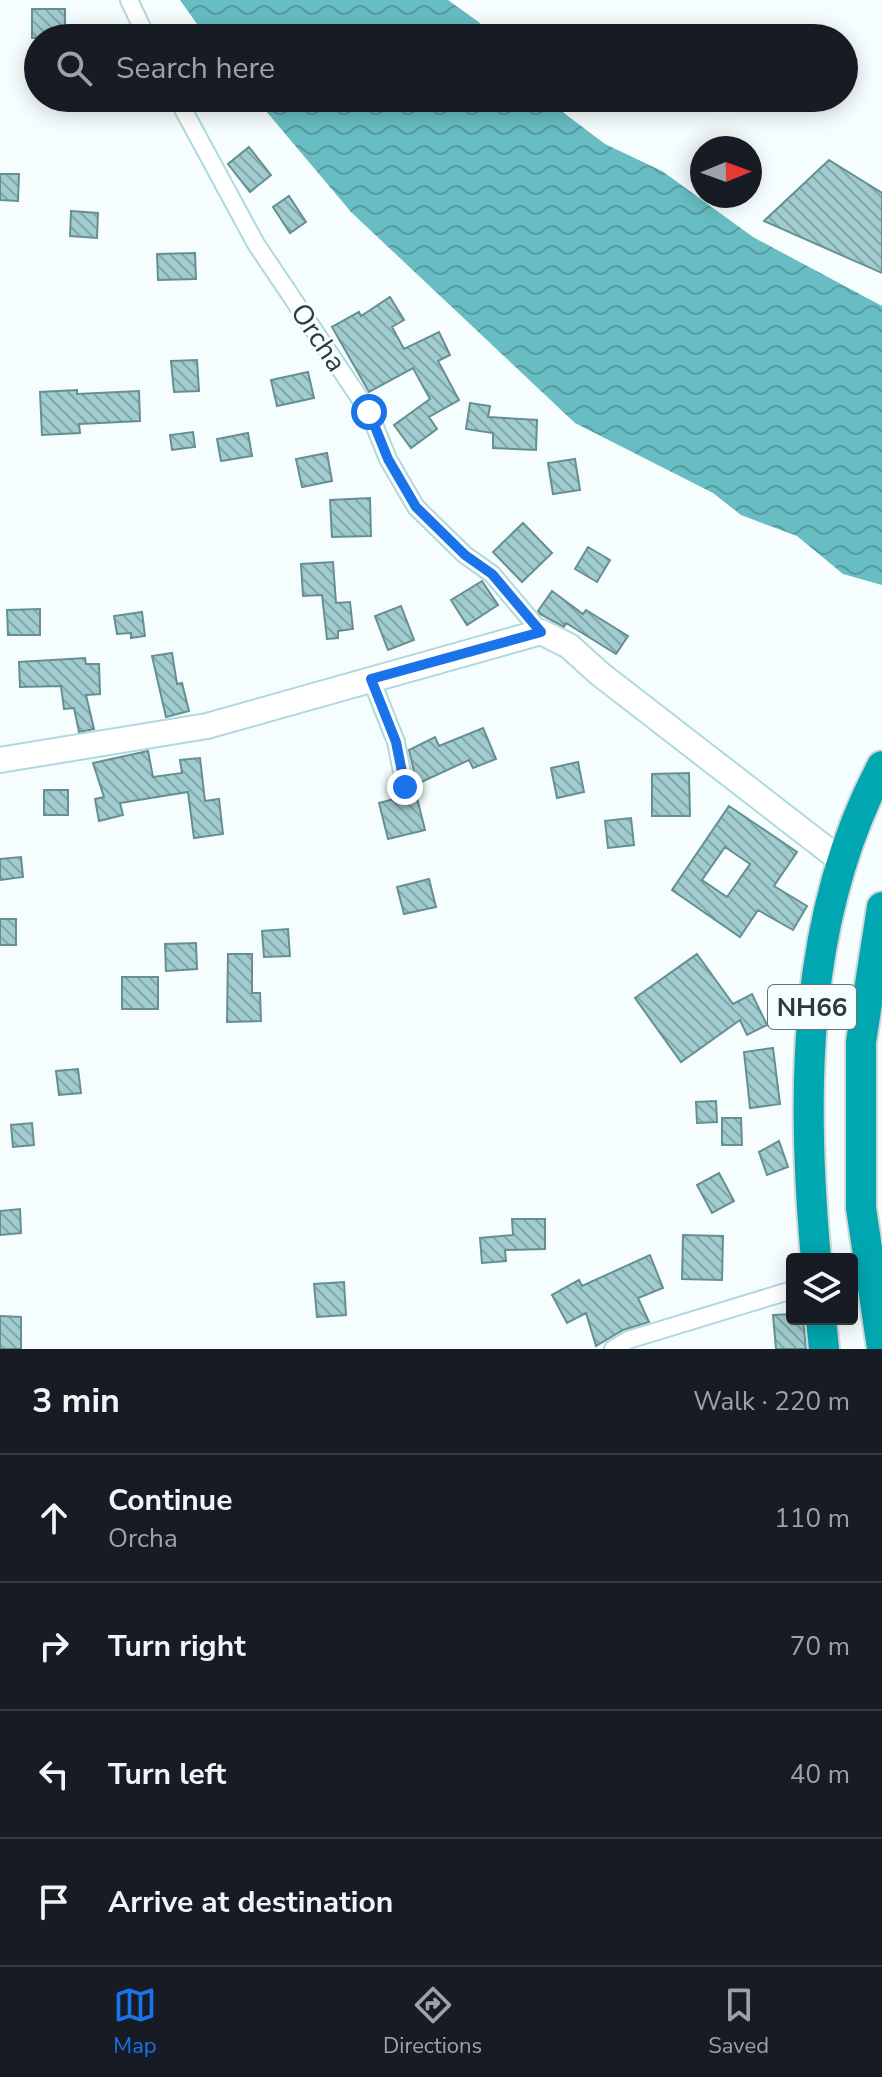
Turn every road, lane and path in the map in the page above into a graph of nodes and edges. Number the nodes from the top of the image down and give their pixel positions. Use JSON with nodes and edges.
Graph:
{"nodes":[{"id":1,"x":129,"y":0,"type":"edge"},
{"id":2,"x":140,"y":24,"type":"edge"},
{"id":3,"x":185,"y":112,"type":"edge"},
{"id":4,"x":541,"y":632,"type":"junction"},
{"id":5,"x":371,"y":679,"type":"junction"},
{"id":6,"x":0,"y":760,"type":"edge"},
{"id":7,"x":882,"y":766,"type":"edge"},
{"id":8,"x":405,"y":787,"type":"dead end"},
{"id":9,"x":843,"y":862,"type":"junction"},
{"id":10,"x":882,"y":907,"type":"edge"},
{"id":11,"x":815,"y":1253,"type":"edge"},
{"id":12,"x":878,"y":1276,"type":"edge"},
{"id":13,"x":786,"y":1292,"type":"edge"},
{"id":14,"x":822,"y":1325,"type":"edge"},
{"id":15,"x":882,"y":1348,"type":"edge"},
{"id":16,"x":613,"y":1349,"type":"edge"},
{"id":17,"x":824,"y":1349,"type":"edge"}],
"edges":[{"from":1,"to":2,"type":"street"},
{"from":3,"to":4,"type":"street","name":"Orcha"},
{"from":4,"to":5,"type":"main road"},
{"from":4,"to":9,"type":"main road"},
{"from":5,"to":6,"type":"main road"},
{"from":5,"to":8,"type":"street"},
{"from":7,"to":9,"type":"highway","number":"NH66"},
{"from":9,"to":11,"type":"highway","number":"NH66"},
{"from":10,"to":12,"type":"highway","number":"NH66"},
{"from":12,"to":15,"type":"highway","number":"NH66"},
{"from":13,"to":16,"type":"street"},
{"from":14,"to":17,"type":"highway"}]}
